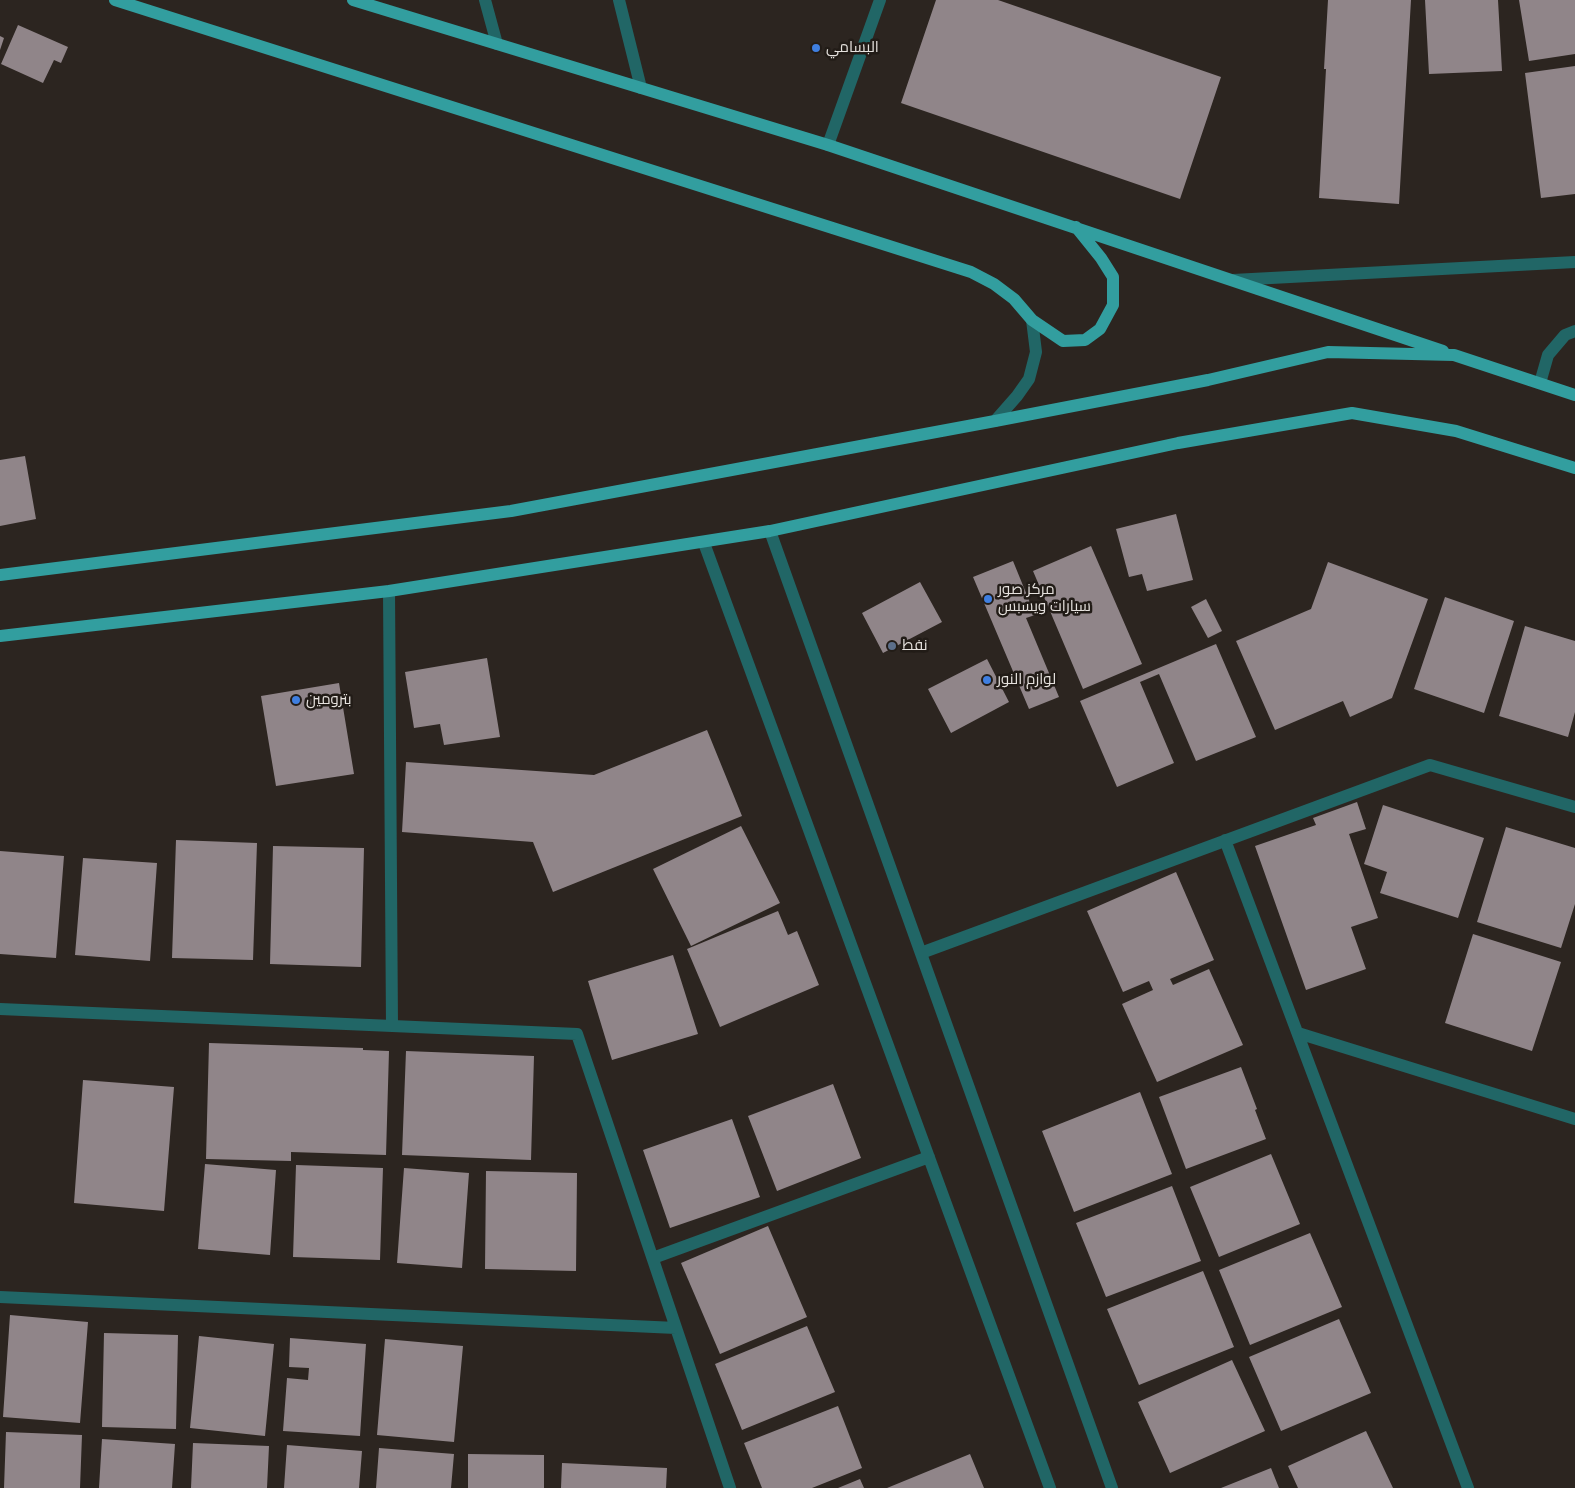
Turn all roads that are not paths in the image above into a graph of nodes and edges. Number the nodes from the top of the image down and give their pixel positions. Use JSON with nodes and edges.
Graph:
{"nodes":[{"id":1,"x":115,"y":0,"type":"edge"},
{"id":2,"x":353,"y":0,"type":"edge"},
{"id":3,"x":485,"y":0,"type":"edge"},
{"id":4,"x":618,"y":0,"type":"edge"},
{"id":5,"x":880,"y":0,"type":"edge"},
{"id":6,"x":497,"y":44,"type":"junction"},
{"id":7,"x":641,"y":88,"type":"junction"},
{"id":8,"x":828,"y":144,"type":"junction"},
{"id":9,"x":1076,"y":227,"type":"junction"},
{"id":10,"x":1575,"y":262,"type":"edge"},
{"id":11,"x":1233,"y":280,"type":"junction"},
{"id":12,"x":1032,"y":320,"type":"junction"},
{"id":13,"x":1575,"y":331,"type":"edge"},
{"id":14,"x":1454,"y":355,"type":"junction"},
{"id":15,"x":1540,"y":383,"type":"junction"},
{"id":16,"x":1575,"y":395,"type":"edge"},
{"id":17,"x":995,"y":421,"type":"junction"},
{"id":18,"x":1575,"y":468,"type":"edge"},
{"id":19,"x":770,"y":532,"type":"junction"},
{"id":20,"x":704,"y":543,"type":"junction"},
{"id":21,"x":0,"y":576,"type":"edge"},
{"id":22,"x":389,"y":591,"type":"junction"},
{"id":23,"x":0,"y":636,"type":"edge"},
{"id":24,"x":1575,"y":807,"type":"edge"},
{"id":25,"x":1225,"y":840,"type":"junction"},
{"id":26,"x":921,"y":953,"type":"junction"},
{"id":27,"x":0,"y":1009,"type":"edge"},
{"id":28,"x":392,"y":1026,"type":"junction"},
{"id":29,"x":1298,"y":1033,"type":"junction"},
{"id":30,"x":1575,"y":1119,"type":"edge"},
{"id":31,"x":929,"y":1157,"type":"junction"},
{"id":32,"x":653,"y":1258,"type":"junction"},
{"id":33,"x":0,"y":1297,"type":"edge"},
{"id":34,"x":676,"y":1328,"type":"junction"},
{"id":35,"x":730,"y":1488,"type":"edge"},
{"id":36,"x":1050,"y":1488,"type":"edge"},
{"id":37,"x":1112,"y":1488,"type":"edge"},
{"id":38,"x":1468,"y":1488,"type":"edge"}],
"edges":[{"from":1,"to":12,"type":"main road"},
{"from":2,"to":6,"type":"main road"},
{"from":3,"to":6,"type":"street"},
{"from":4,"to":7,"type":"street"},
{"from":5,"to":8,"type":"street"},
{"from":6,"to":7,"type":"main road"},
{"from":7,"to":8,"type":"main road"},
{"from":8,"to":9,"type":"main road"},
{"from":9,"to":11,"type":"main road"},
{"from":9,"to":12,"type":"main road"},
{"from":10,"to":11,"type":"street"},
{"from":11,"to":14,"type":"main road"},
{"from":12,"to":17,"type":"street"},
{"from":13,"to":15,"type":"street"},
{"from":14,"to":15,"type":"main road"},
{"from":14,"to":17,"type":"main road"},
{"from":15,"to":16,"type":"main road"},
{"from":17,"to":21,"type":"main road"},
{"from":18,"to":19,"type":"main road"},
{"from":19,"to":20,"type":"main road"},
{"from":19,"to":26,"type":"street"},
{"from":20,"to":22,"type":"main road"},
{"from":20,"to":31,"type":"street"},
{"from":22,"to":23,"type":"main road"},
{"from":22,"to":28,"type":"street"},
{"from":24,"to":25,"type":"street"},
{"from":25,"to":26,"type":"street"},
{"from":25,"to":29,"type":"street"},
{"from":26,"to":37,"type":"street"},
{"from":27,"to":28,"type":"street"},
{"from":28,"to":32,"type":"street"},
{"from":29,"to":30,"type":"street"},
{"from":29,"to":38,"type":"street"},
{"from":31,"to":32,"type":"street"},
{"from":31,"to":36,"type":"street"},
{"from":32,"to":34,"type":"street"},
{"from":33,"to":34,"type":"street"},
{"from":34,"to":35,"type":"street"}]}
